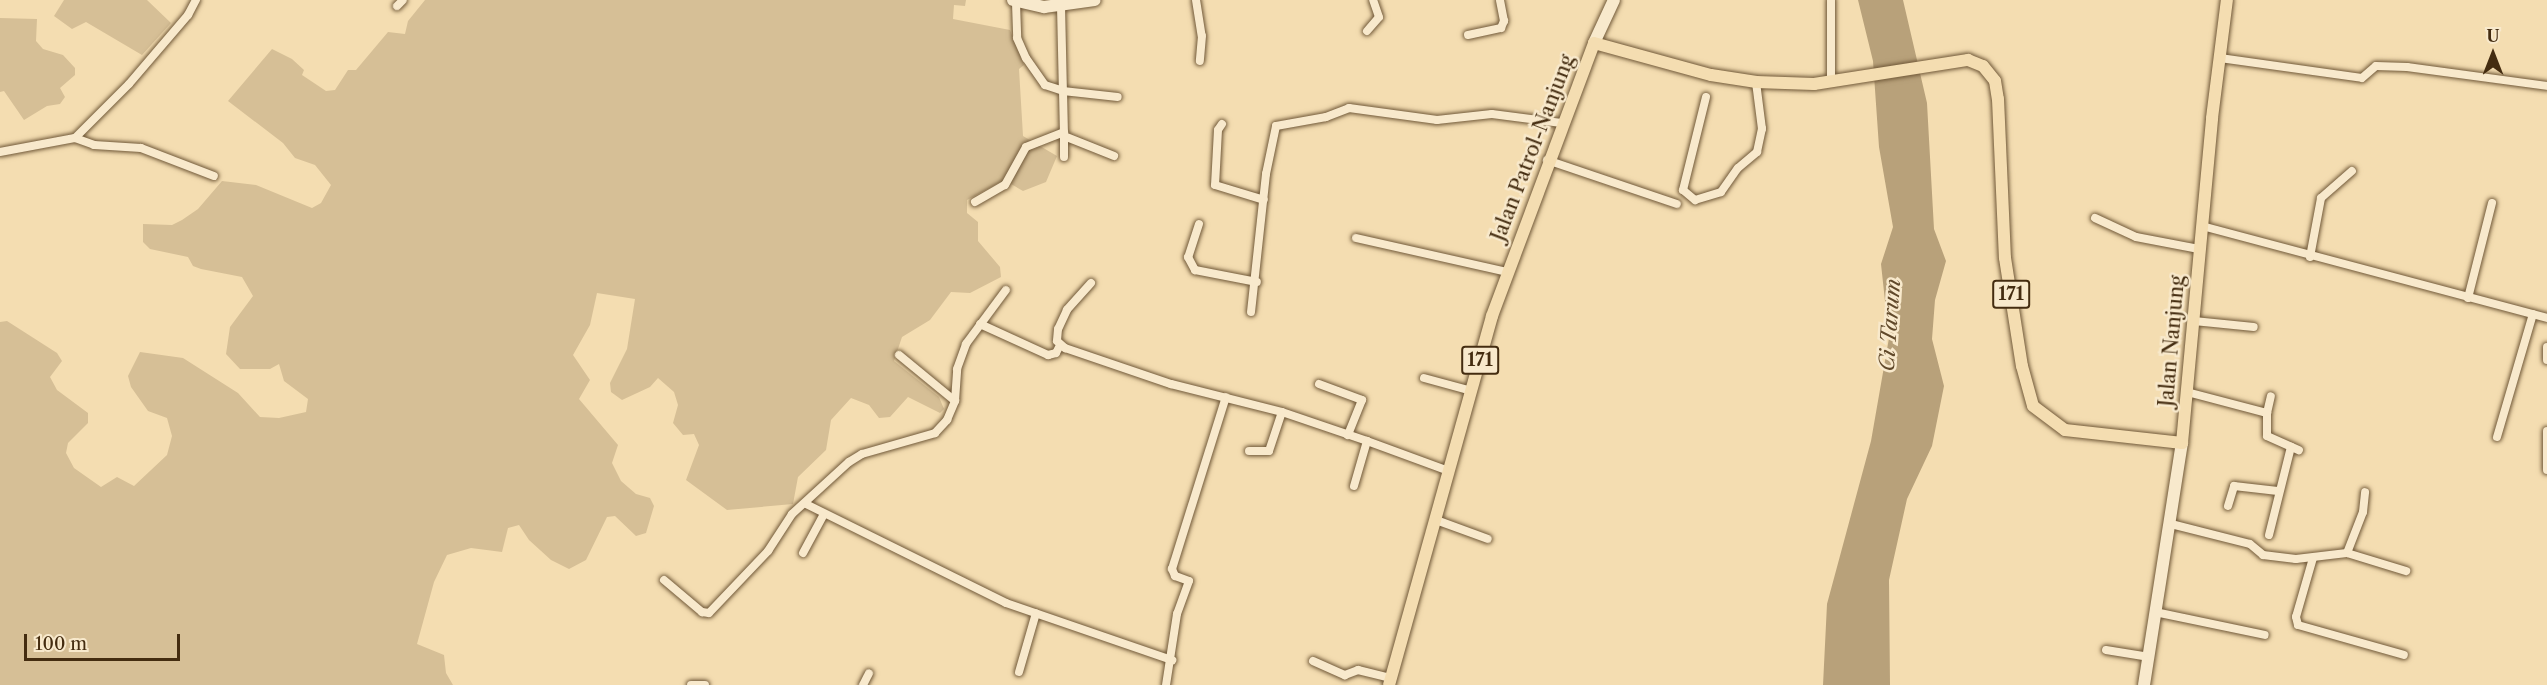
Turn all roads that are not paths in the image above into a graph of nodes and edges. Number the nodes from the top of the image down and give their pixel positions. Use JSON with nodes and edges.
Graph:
{"nodes":[{"id":1,"x":196,"y":0,"type":"edge"},
{"id":2,"x":1095,"y":0,"type":"edge"},
{"id":3,"x":1196,"y":0,"type":"edge"},
{"id":4,"x":1373,"y":0,"type":"edge"},
{"id":5,"x":1500,"y":0,"type":"edge"},
{"id":6,"x":1614,"y":0,"type":"edge"},
{"id":7,"x":1831,"y":0,"type":"edge"},
{"id":8,"x":2227,"y":0,"type":"edge"},
{"id":9,"x":1014,"y":2,"type":"edge"},
{"id":10,"x":1061,"y":6,"type":"junction"},
{"id":11,"x":1367,"y":31,"type":"dead end"},
{"id":12,"x":1468,"y":35,"type":"dead end"},
{"id":13,"x":1594,"y":43,"type":"junction"},
{"id":14,"x":2220,"y":58,"type":"junction"},
{"id":15,"x":1200,"y":61,"type":"dead end"},
{"id":16,"x":1835,"y":79,"type":"junction"},
{"id":17,"x":1756,"y":82,"type":"junction"},
{"id":18,"x":2547,"y":86,"type":"edge"},
{"id":19,"x":1063,"y":91,"type":"junction"},
{"id":20,"x":1706,"y":97,"type":"dead end"},
{"id":21,"x":1118,"y":98,"type":"dead end"},
{"id":22,"x":1561,"y":123,"type":"junction"},
{"id":23,"x":1222,"y":124,"type":"dead end"},
{"id":24,"x":1064,"y":134,"type":"junction"},
{"id":25,"x":75,"y":138,"type":"junction"},
{"id":26,"x":0,"y":152,"type":"edge"},
{"id":27,"x":1114,"y":156,"type":"dead end"},
{"id":28,"x":1064,"y":157,"type":"dead end"},
{"id":29,"x":1547,"y":160,"type":"junction"},
{"id":30,"x":2352,"y":171,"type":"dead end"},
{"id":31,"x":214,"y":176,"type":"dead end"},
{"id":32,"x":1264,"y":200,"type":"junction"},
{"id":33,"x":975,"y":202,"type":"dead end"},
{"id":34,"x":2492,"y":203,"type":"dead end"},
{"id":35,"x":1677,"y":204,"type":"dead end"},
{"id":36,"x":2095,"y":218,"type":"dead end"},
{"id":37,"x":1199,"y":224,"type":"dead end"},
{"id":38,"x":2202,"y":226,"type":"junction"},
{"id":39,"x":1356,"y":238,"type":"dead end"},
{"id":40,"x":2199,"y":249,"type":"junction"},
{"id":41,"x":2310,"y":257,"type":"junction"},
{"id":42,"x":1507,"y":272,"type":"junction"},
{"id":43,"x":1257,"y":282,"type":"junction"},
{"id":44,"x":1091,"y":283,"type":"dead end"},
{"id":45,"x":1006,"y":290,"type":"dead end"},
{"id":46,"x":2468,"y":298,"type":"junction"},
{"id":47,"x":1251,"y":312,"type":"dead end"},
{"id":48,"x":2533,"y":314,"type":"junction"},
{"id":49,"x":2547,"y":318,"type":"edge"},
{"id":50,"x":2194,"y":321,"type":"junction"},
{"id":51,"x":980,"y":324,"type":"junction"},
{"id":52,"x":2254,"y":327,"type":"dead end"},
{"id":53,"x":1060,"y":345,"type":"junction"},
{"id":54,"x":2547,"y":347,"type":"edge"},
{"id":55,"x":899,"y":355,"type":"dead end"},
{"id":56,"x":2547,"y":360,"type":"edge"},
{"id":57,"x":1424,"y":378,"type":"dead end"},
{"id":58,"x":1319,"y":384,"type":"dead end"},
{"id":59,"x":1472,"y":391,"type":"junction"},
{"id":60,"x":2187,"y":392,"type":"junction"},
{"id":61,"x":2271,"y":396,"type":"dead end"},
{"id":62,"x":1226,"y":397,"type":"junction"},
{"id":63,"x":955,"y":401,"type":"junction"},
{"id":64,"x":1282,"y":412,"type":"junction"},
{"id":65,"x":2266,"y":412,"type":"junction"},
{"id":66,"x":2547,"y":431,"type":"edge"},
{"id":67,"x":1348,"y":435,"type":"junction"},
{"id":68,"x":2497,"y":437,"type":"dead end"},
{"id":69,"x":1367,"y":441,"type":"junction"},
{"id":70,"x":2182,"y":443,"type":"junction"},
{"id":71,"x":1249,"y":451,"type":"dead end"},
{"id":72,"x":2547,"y":470,"type":"edge"},
{"id":73,"x":1449,"y":471,"type":"junction"},
{"id":74,"x":1354,"y":486,"type":"dead end"},
{"id":75,"x":2278,"y":491,"type":"junction"},
{"id":76,"x":2365,"y":492,"type":"dead end"},
{"id":77,"x":806,"y":504,"type":"junction"},
{"id":78,"x":2228,"y":506,"type":"dead end"},
{"id":79,"x":824,"y":514,"type":"junction"},
{"id":80,"x":1436,"y":520,"type":"junction"},
{"id":81,"x":2171,"y":524,"type":"junction"},
{"id":82,"x":2270,"y":536,"type":"dead end"},
{"id":83,"x":1488,"y":539,"type":"dead end"},
{"id":84,"x":803,"y":553,"type":"dead end"},
{"id":85,"x":2347,"y":553,"type":"junction"},
{"id":86,"x":2313,"y":558,"type":"junction"},
{"id":87,"x":2406,"y":571,"type":"dead end"},
{"id":88,"x":663,"y":580,"type":"dead end"},
{"id":89,"x":2155,"y":612,"type":"junction"},
{"id":90,"x":1036,"y":613,"type":"junction"},
{"id":91,"x":2265,"y":635,"type":"dead end"},
{"id":92,"x":2106,"y":650,"type":"dead end"},
{"id":93,"x":2404,"y":655,"type":"dead end"},
{"id":94,"x":2149,"y":657,"type":"junction"},
{"id":95,"x":1172,"y":660,"type":"junction"},
{"id":96,"x":1313,"y":661,"type":"dead end"},
{"id":97,"x":1019,"y":672,"type":"dead end"},
{"id":98,"x":869,"y":673,"type":"dead end"},
{"id":99,"x":1390,"y":682,"type":"edge"},
{"id":100,"x":691,"y":685,"type":"edge"},
{"id":101,"x":705,"y":685,"type":"edge"},
{"id":102,"x":863,"y":685,"type":"edge"},
{"id":103,"x":1166,"y":685,"type":"edge"},
{"id":104,"x":2144,"y":685,"type":"edge"}],
"edges":[{"from":1,"to":25,"type":"street"},
{"from":2,"to":10,"type":"main road"},
{"from":3,"to":15,"type":"street"},
{"from":4,"to":11,"type":"street"},
{"from":5,"to":12,"type":"street"},
{"from":6,"to":13,"type":"main road"},
{"from":7,"to":16,"type":"street"},
{"from":8,"to":14,"type":"main road","name":"Jalan Nanjung"},
{"from":9,"to":10,"type":"main road"},
{"from":9,"to":19,"type":"street"},
{"from":10,"to":19,"type":"street"},
{"from":13,"to":17,"type":"main road","name":"Jalan Patrol-Nanjung","number":"171"},
{"from":13,"to":22,"type":"main road","name":"Jalan Patrol-Nanjung","number":"171"},
{"from":14,"to":18,"type":"street"},
{"from":14,"to":38,"type":"main road","name":"Jalan Nanjung"},
{"from":16,"to":17,"type":"main road","name":"Jalan Patrol-Nanjung","number":"171"},
{"from":16,"to":70,"type":"main road","name":"Jalan Patrol-Nanjung","number":"171"},
{"from":17,"to":20,"type":"street"},
{"from":19,"to":21,"type":"street"},
{"from":19,"to":24,"type":"street"},
{"from":22,"to":29,"type":"main road","name":"Jalan Patrol-Nanjung","number":"171"},
{"from":22,"to":32,"type":"street"},
{"from":23,"to":32,"type":"street"},
{"from":24,"to":27,"type":"street"},
{"from":24,"to":28,"type":"street"},
{"from":24,"to":33,"type":"street"},
{"from":25,"to":26,"type":"street"},
{"from":25,"to":31,"type":"street"},
{"from":29,"to":35,"type":"street"},
{"from":29,"to":42,"type":"main road","name":"Jalan Patrol-Nanjung","number":"171"},
{"from":30,"to":41,"type":"street"},
{"from":32,"to":43,"type":"street"},
{"from":34,"to":46,"type":"street"},
{"from":36,"to":40,"type":"street"},
{"from":37,"to":43,"type":"street"},
{"from":38,"to":40,"type":"main road","name":"Jalan Nanjung"},
{"from":38,"to":41,"type":"street"},
{"from":39,"to":42,"type":"street"},
{"from":40,"to":50,"type":"main road","name":"Jalan Nanjung"},
{"from":41,"to":46,"type":"street"},
{"from":42,"to":59,"type":"main road","name":"Jalan Patrol-Nanjung","number":"171"},
{"from":43,"to":47,"type":"street"},
{"from":44,"to":53,"type":"street"},
{"from":45,"to":51,"type":"street"},
{"from":46,"to":48,"type":"street"},
{"from":48,"to":49,"type":"street"},
{"from":48,"to":68,"type":"street"},
{"from":50,"to":52,"type":"street"},
{"from":50,"to":60,"type":"main road","name":"Jalan Nanjung"},
{"from":51,"to":53,"type":"street"},
{"from":51,"to":63,"type":"street"},
{"from":53,"to":62,"type":"street"},
{"from":54,"to":56,"type":"street"},
{"from":55,"to":63,"type":"street"},
{"from":57,"to":59,"type":"street"},
{"from":58,"to":67,"type":"street"},
{"from":59,"to":73,"type":"main road","name":"Jalan Patrol-Nanjung","number":"171"},
{"from":60,"to":65,"type":"street"},
{"from":60,"to":70,"type":"main road","name":"Jalan Nanjung"},
{"from":61,"to":65,"type":"street"},
{"from":62,"to":64,"type":"street"},
{"from":62,"to":95,"type":"street"},
{"from":63,"to":77,"type":"street"},
{"from":64,"to":67,"type":"street"},
{"from":64,"to":71,"type":"street"},
{"from":65,"to":75,"type":"street"},
{"from":66,"to":72,"type":"street"},
{"from":67,"to":69,"type":"street"},
{"from":69,"to":73,"type":"street"},
{"from":69,"to":74,"type":"street"},
{"from":70,"to":81,"type":"main road","name":"Jalan Nanjung"},
{"from":73,"to":80,"type":"main road","name":"Jalan Patrol-Nanjung","number":"171"},
{"from":75,"to":78,"type":"street"},
{"from":75,"to":82,"type":"street"},
{"from":76,"to":85,"type":"street"},
{"from":77,"to":79,"type":"street"},
{"from":77,"to":88,"type":"street"},
{"from":79,"to":84,"type":"street"},
{"from":79,"to":90,"type":"street"},
{"from":80,"to":83,"type":"street"},
{"from":80,"to":99,"type":"main road","name":"Jalan Patrol-Nanjung","number":"171"},
{"from":81,"to":86,"type":"street"},
{"from":81,"to":89,"type":"main road","name":"Jalan Nanjung"},
{"from":85,"to":86,"type":"street"},
{"from":85,"to":87,"type":"street"},
{"from":86,"to":93,"type":"street"},
{"from":89,"to":91,"type":"street"},
{"from":89,"to":94,"type":"main road","name":"Jalan Nanjung"},
{"from":90,"to":95,"type":"street"},
{"from":90,"to":97,"type":"street"},
{"from":92,"to":94,"type":"street"},
{"from":94,"to":104,"type":"main road","name":"Jalan Nanjung"},
{"from":95,"to":103,"type":"street"},
{"from":96,"to":99,"type":"street"},
{"from":98,"to":102,"type":"street"},
{"from":100,"to":101,"type":"street"}]}
